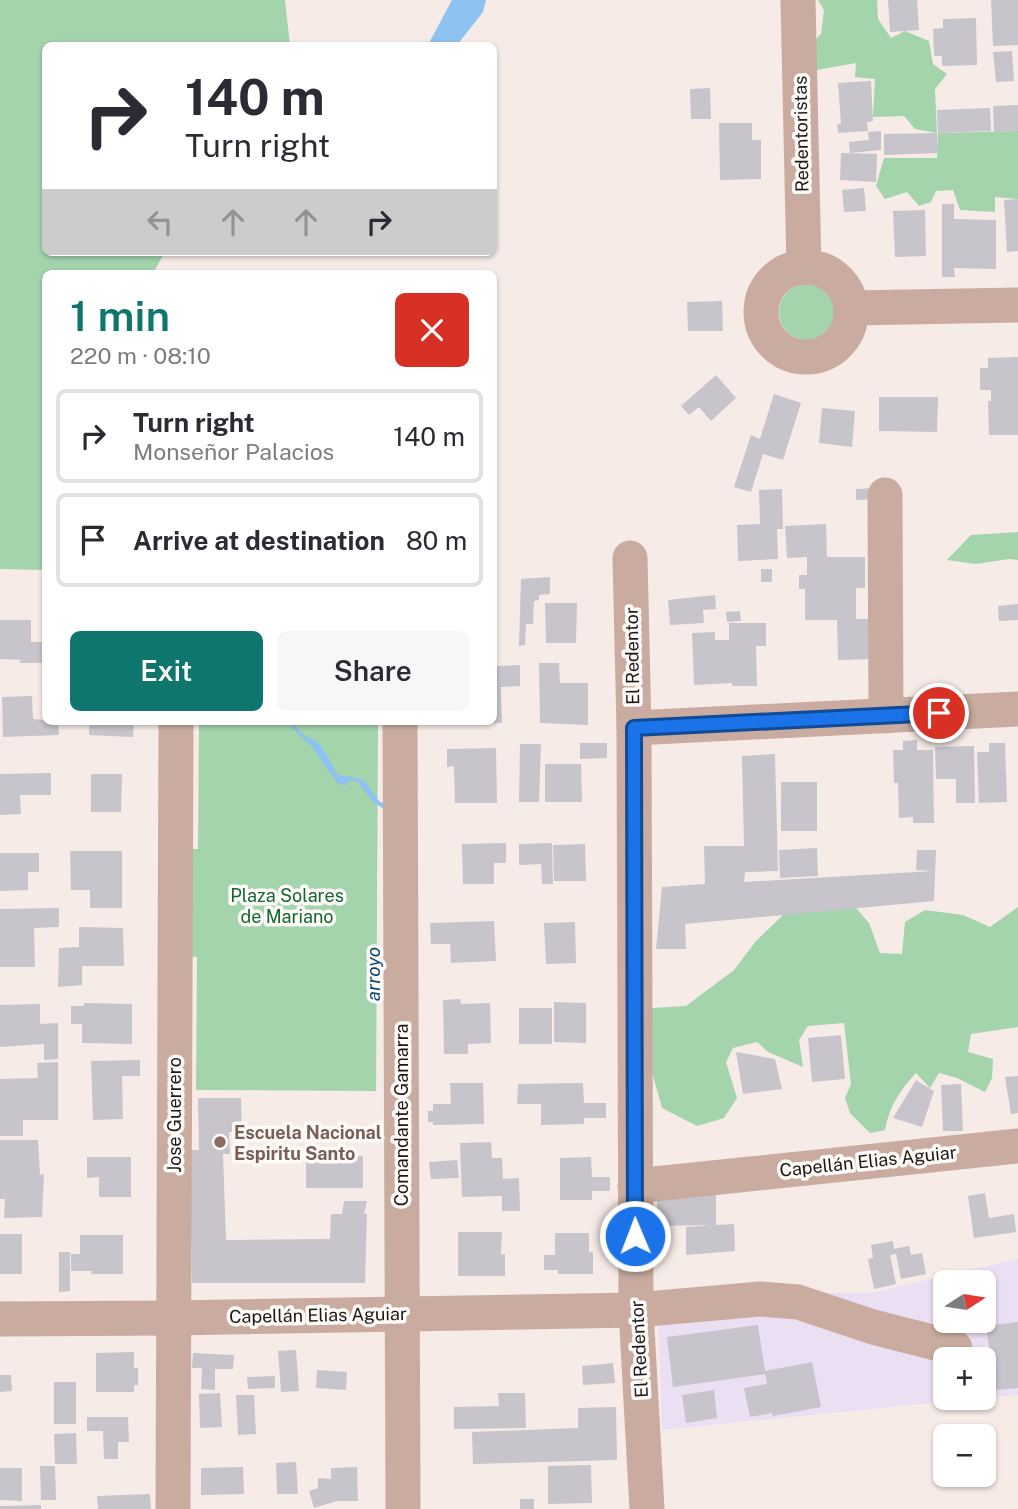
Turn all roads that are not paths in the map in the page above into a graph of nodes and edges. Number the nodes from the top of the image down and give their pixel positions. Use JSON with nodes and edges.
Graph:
{"nodes":[{"id":1,"x":798,"y":0,"type":"edge"},
{"id":2,"x":804,"y":268,"type":"junction"},
{"id":3,"x":1018,"y":305,"type":"edge"},
{"id":4,"x":850,"y":308,"type":"junction"},
{"id":5,"x":886,"y":495,"type":"dead end"},
{"id":6,"x":630,"y":558,"type":"dead end"},
{"id":7,"x":1018,"y":709,"type":"edge"},
{"id":8,"x":886,"y":716,"type":"junction"},
{"id":9,"x":176,"y":725,"type":"edge"},
{"id":10,"x":400,"y":725,"type":"edge"},
{"id":11,"x":634,"y":728,"type":"junction"},
{"id":12,"x":1018,"y":1146,"type":"edge"},
{"id":13,"x":635,"y":1185,"type":"junction"},
{"id":14,"x":636,"y":1310,"type":"junction"},
{"id":15,"x":401,"y":1314,"type":"junction"},
{"id":16,"x":173,"y":1318,"type":"junction"},
{"id":17,"x":0,"y":1319,"type":"edge"},
{"id":18,"x":951,"y":1347,"type":"edge"},
{"id":19,"x":173,"y":1509,"type":"edge"},
{"id":20,"x":403,"y":1509,"type":"edge"},
{"id":21,"x":647,"y":1509,"type":"edge"}],
"edges":[{"from":1,"to":2,"type":"street","name":"Redentoristas"},
{"from":2,"to":4,"type":"street"},
{"from":2,"to":4,"type":"street"},
{"from":3,"to":4,"type":"street"},
{"from":5,"to":8,"type":"street"},
{"from":6,"to":11,"type":"street","name":"El Redentor"},
{"from":7,"to":8,"type":"street"},
{"from":8,"to":11,"type":"street"},
{"from":9,"to":16,"type":"street","name":"Jose Guerrero"},
{"from":10,"to":15,"type":"street","name":"Comandante Gamarra"},
{"from":11,"to":13,"type":"street","name":"El Redentor"},
{"from":12,"to":13,"type":"street","name":"Capellán Elias Aguiar"},
{"from":13,"to":14,"type":"street","name":"El Redentor"},
{"from":14,"to":15,"type":"street","name":"Capellán Elias Aguiar"},
{"from":14,"to":18,"type":"street","name":"Capellán Elias Aguiar"},
{"from":14,"to":21,"type":"street","name":"El Redentor"},
{"from":15,"to":16,"type":"street","name":"Capellán Elias Aguiar"},
{"from":15,"to":20,"type":"street","name":"Comandante Gamarra"},
{"from":16,"to":17,"type":"street","name":"Capellán Elias Aguiar"},
{"from":16,"to":19,"type":"street","name":"Jose Guerrero"}]}
